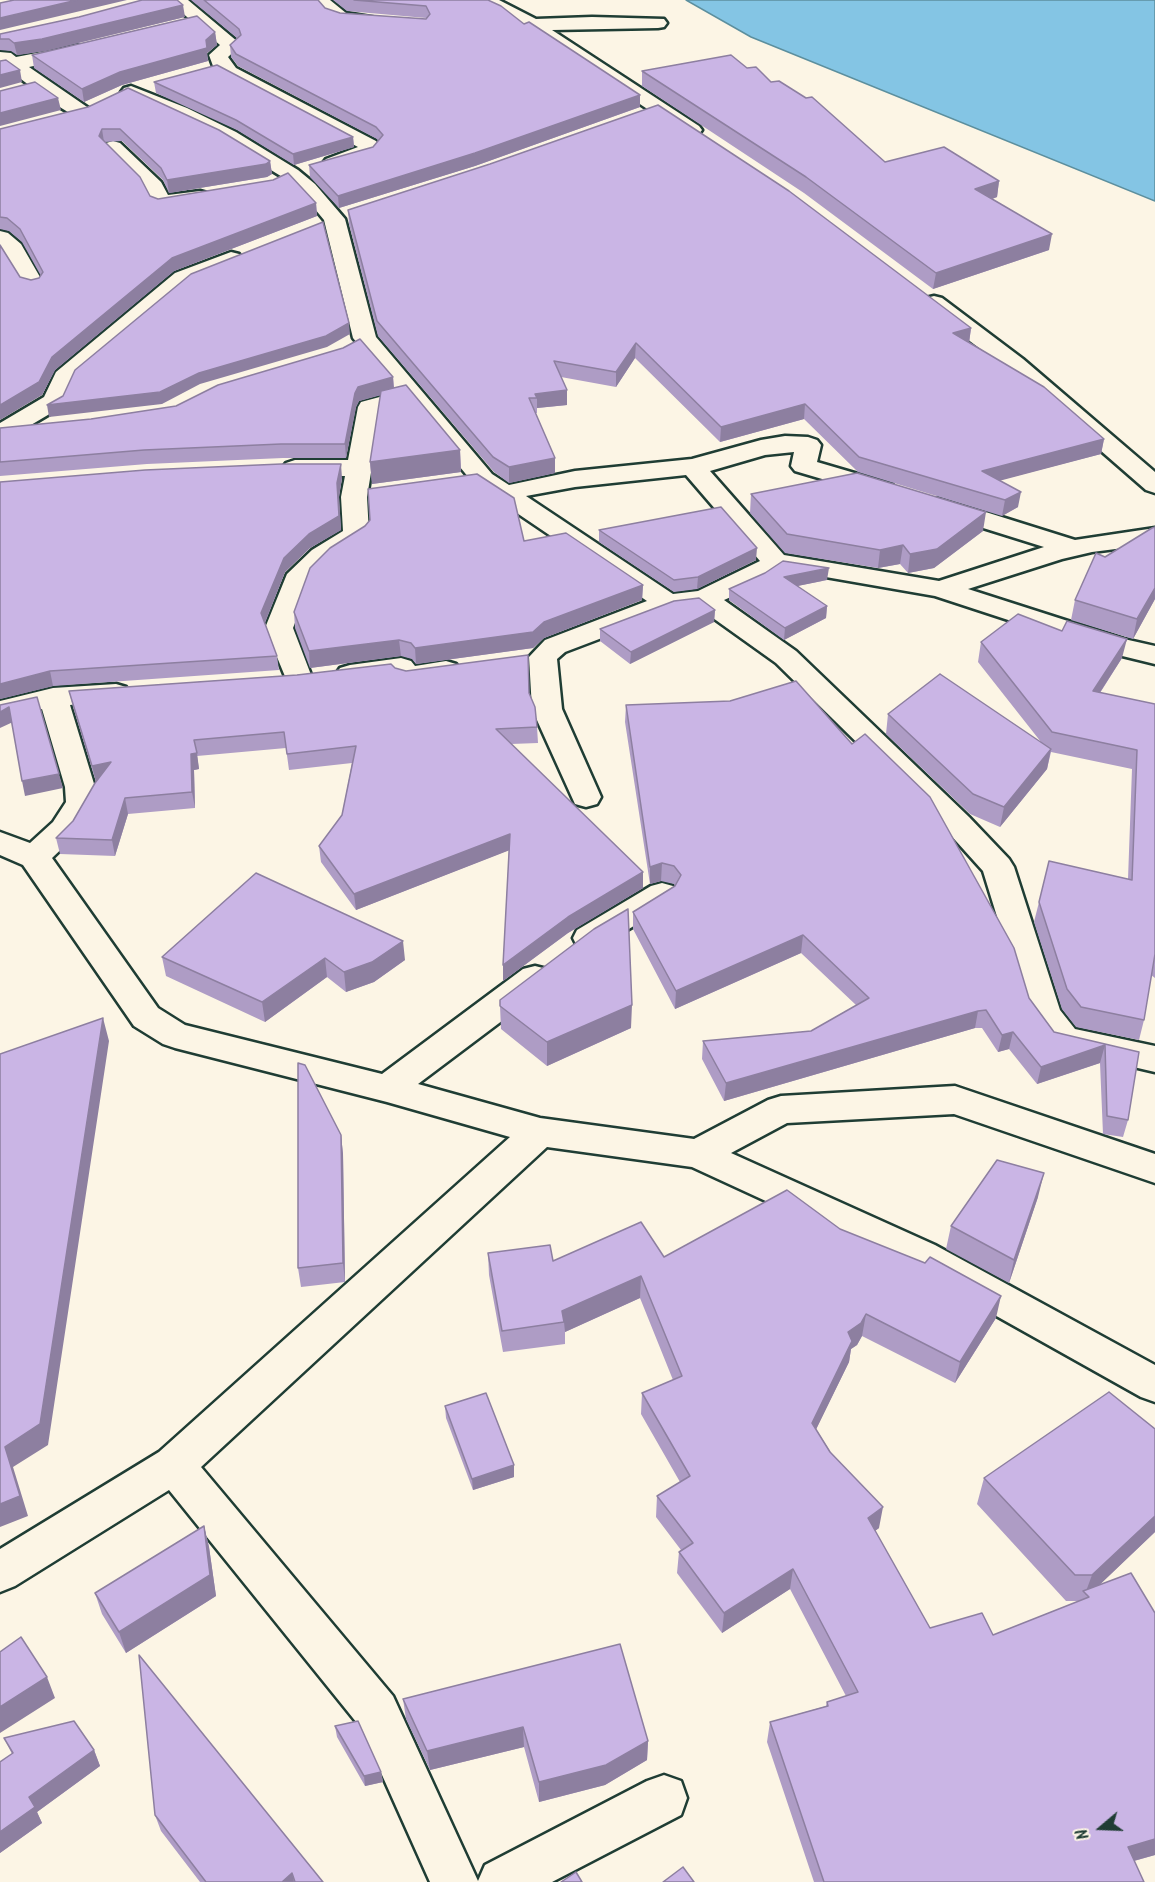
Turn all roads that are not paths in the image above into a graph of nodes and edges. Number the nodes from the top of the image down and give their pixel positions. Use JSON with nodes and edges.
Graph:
{"nodes":[{"id":1,"x":176,"y":0,"type":"edge"},
{"id":2,"x":320,"y":0,"type":"edge"},
{"id":3,"x":485,"y":0,"type":"edge"},
{"id":4,"x":203,"y":20,"type":"junction"},
{"id":5,"x":386,"y":22,"type":"edge"},
{"id":6,"x":658,"y":23,"type":"dead end"},
{"id":7,"x":183,"y":24,"type":"edge"},
{"id":8,"x":533,"y":25,"type":"junction"},
{"id":9,"x":94,"y":47,"type":"edge"},
{"id":10,"x":4,"y":60,"type":"edge"},
{"id":11,"x":222,"y":66,"type":"junction"},
{"id":12,"x":200,"y":72,"type":"edge"},
{"id":13,"x":155,"y":84,"type":"edge"},
{"id":14,"x":42,"y":85,"type":"junction"},
{"id":15,"x":21,"y":91,"type":"edge"},
{"id":16,"x":114,"y":98,"type":"junction"},
{"id":17,"x":659,"y":109,"type":"junction"},
{"id":18,"x":83,"y":113,"type":"junction"},
{"id":19,"x":637,"y":117,"type":"edge"},
{"id":20,"x":62,"y":118,"type":"edge"},
{"id":21,"x":708,"y":141,"type":"edge"},
{"id":22,"x":113,"y":147,"type":"edge"},
{"id":23,"x":283,"y":179,"type":"junction"},
{"id":24,"x":224,"y":193,"type":"edge"},
{"id":25,"x":345,"y":215,"type":"junction"},
{"id":26,"x":313,"y":227,"type":"edge"},
{"id":27,"x":4,"y":246,"type":"edge"},
{"id":28,"x":248,"y":253,"type":"edge"},
{"id":29,"x":33,"y":284,"type":"edge"},
{"id":30,"x":920,"y":292,"type":"edge"},
{"id":31,"x":411,"y":396,"type":"junction"},
{"id":32,"x":60,"y":426,"type":"edge"},
{"id":33,"x":2,"y":432,"type":"edge"},
{"id":34,"x":692,"y":467,"type":"junction"},
{"id":35,"x":359,"y":468,"type":"junction"},
{"id":36,"x":272,"y":469,"type":"edge"},
{"id":37,"x":1155,"y":485,"type":"edge"},
{"id":38,"x":505,"y":493,"type":"junction"},
{"id":39,"x":1155,"y":536,"type":"edge"},
{"id":40,"x":1074,"y":548,"type":"junction"},
{"id":41,"x":776,"y":563,"type":"junction"},
{"id":42,"x":940,"y":589,"type":"junction"},
{"id":43,"x":704,"y":598,"type":"junction"},
{"id":44,"x":668,"y":603,"type":"junction"},
{"id":45,"x":1155,"y":655,"type":"edge"},
{"id":46,"x":475,"y":666,"type":"edge"},
{"id":47,"x":147,"y":691,"type":"edge"},
{"id":48,"x":53,"y":697,"type":"junction"},
{"id":49,"x":0,"y":710,"type":"edge"},
{"id":50,"x":586,"y":797,"type":"dead end"},
{"id":51,"x":0,"y":843,"type":"edge"},
{"id":52,"x":34,"y":857,"type":"junction"},
{"id":53,"x":662,"y":894,"type":"edge"},
{"id":54,"x":1155,"y":1059,"type":"edge"},
{"id":55,"x":387,"y":1089,"type":"junction"},
{"id":56,"x":540,"y":1132,"type":"junction"},
{"id":57,"x":698,"y":1154,"type":"junction"},
{"id":58,"x":1155,"y":1169,"type":"edge"},
{"id":59,"x":1155,"y":1385,"type":"edge"},
{"id":60,"x":174,"y":1464,"type":"junction"},
{"id":61,"x":0,"y":1572,"type":"edge"},
{"id":62,"x":664,"y":1798,"type":"dead end"},
{"id":63,"x":455,"y":1882,"type":"edge"},
{"id":64,"x":502,"y":1882,"type":"edge"}],
"edges":[{"from":1,"to":4,"type":"street"},
{"from":2,"to":5,"type":"street"},
{"from":3,"to":8,"type":"street"},
{"from":4,"to":7,"type":"street"},
{"from":4,"to":11,"type":"street"},
{"from":6,"to":8,"type":"street"},
{"from":8,"to":17,"type":"street"},
{"from":9,"to":10,"type":"street"},
{"from":10,"to":14,"type":"street"},
{"from":11,"to":12,"type":"street"},
{"from":11,"to":23,"type":"street"},
{"from":13,"to":16,"type":"street"},
{"from":14,"to":15,"type":"street"},
{"from":14,"to":18,"type":"street"},
{"from":16,"to":18,"type":"street"},
{"from":16,"to":23,"type":"street"},
{"from":17,"to":19,"type":"street"},
{"from":17,"to":21,"type":"street"},
{"from":18,"to":20,"type":"street"},
{"from":22,"to":24,"type":"street"},
{"from":23,"to":25,"type":"street"},
{"from":25,"to":26,"type":"street"},
{"from":25,"to":31,"type":"street"},
{"from":27,"to":29,"type":"street"},
{"from":28,"to":33,"type":"street"},
{"from":30,"to":37,"type":"street"},
{"from":31,"to":35,"type":"street"},
{"from":31,"to":38,"type":"street"},
{"from":32,"to":33,"type":"street"},
{"from":34,"to":38,"type":"street"},
{"from":34,"to":40,"type":"street"},
{"from":34,"to":41,"type":"street"},
{"from":35,"to":36,"type":"street"},
{"from":35,"to":46,"type":"street"},
{"from":38,"to":44,"type":"street"},
{"from":39,"to":40,"type":"street"},
{"from":40,"to":42,"type":"street"},
{"from":41,"to":42,"type":"street"},
{"from":41,"to":43,"type":"street"},
{"from":42,"to":45,"type":"street"},
{"from":43,"to":44,"type":"street"},
{"from":43,"to":54,"type":"street"},
{"from":44,"to":50,"type":"street"},
{"from":47,"to":48,"type":"street"},
{"from":48,"to":49,"type":"street"},
{"from":48,"to":52,"type":"street"},
{"from":51,"to":52,"type":"street"},
{"from":52,"to":55,"type":"street"},
{"from":53,"to":55,"type":"street"},
{"from":55,"to":56,"type":"street"},
{"from":56,"to":57,"type":"street"},
{"from":56,"to":60,"type":"street"},
{"from":57,"to":58,"type":"street"},
{"from":57,"to":59,"type":"street"},
{"from":60,"to":61,"type":"street"},
{"from":60,"to":63,"type":"street"},
{"from":62,"to":64,"type":"street"}]}
